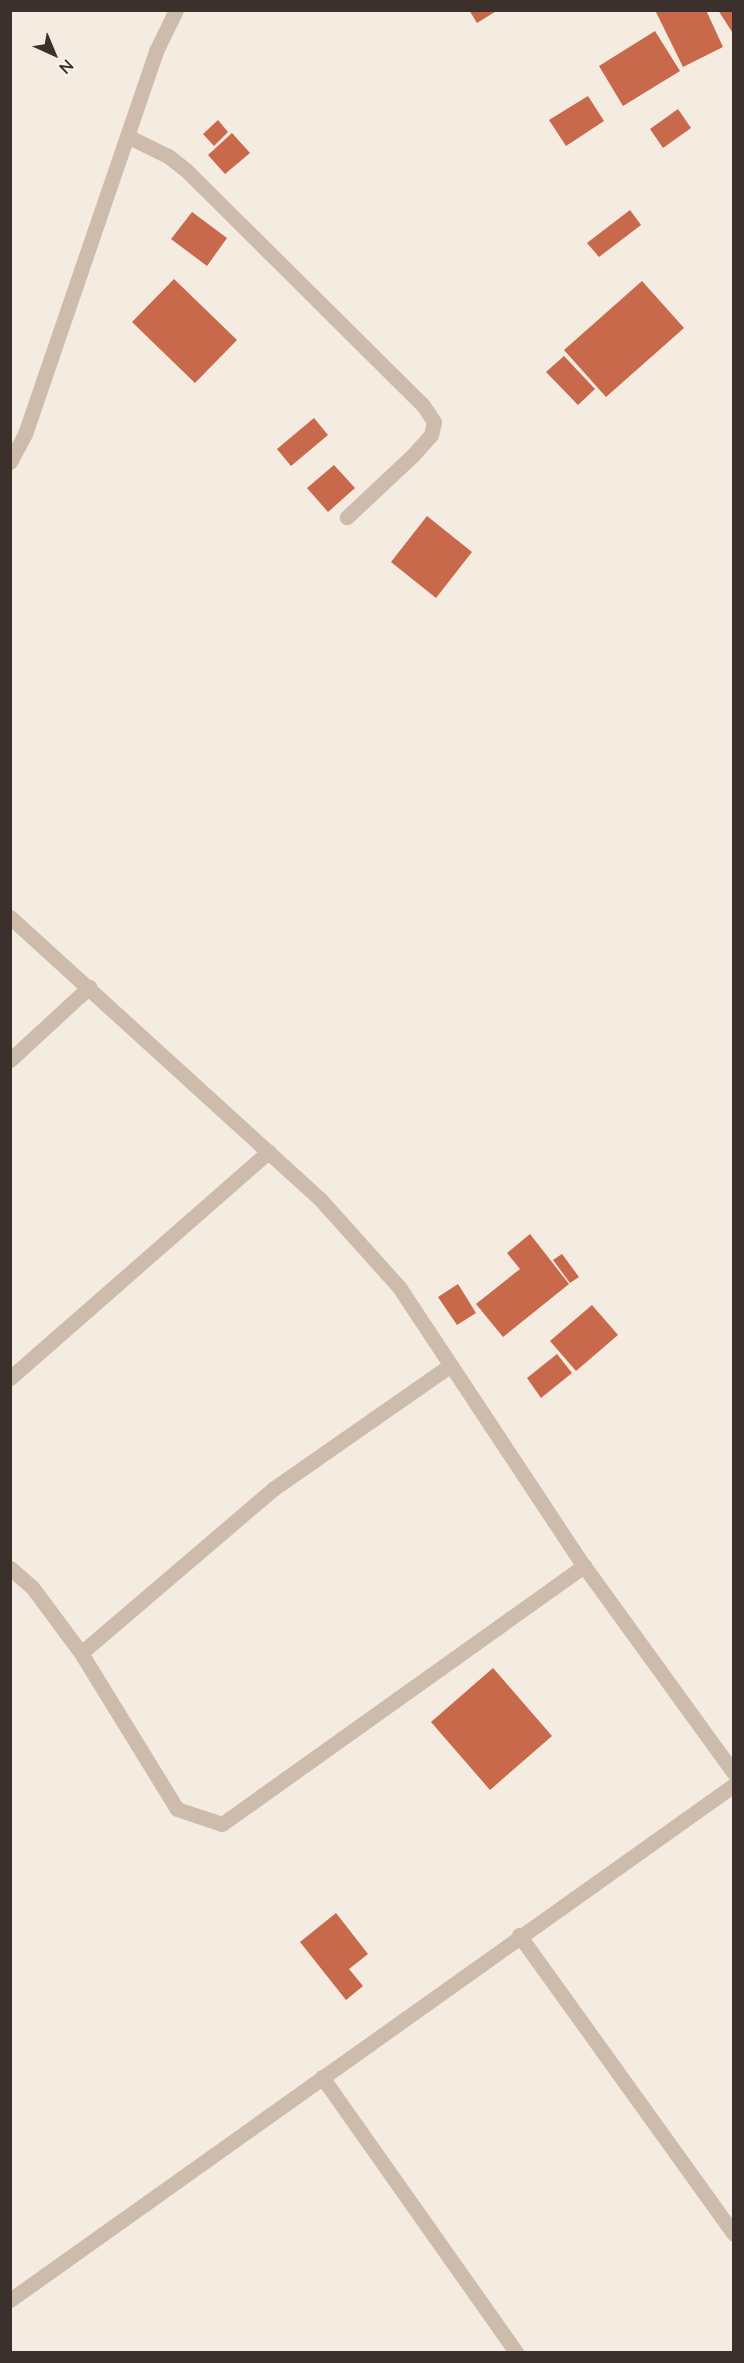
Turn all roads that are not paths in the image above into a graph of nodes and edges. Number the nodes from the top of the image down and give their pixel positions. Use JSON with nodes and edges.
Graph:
{"nodes":[{"id":1,"x":176,"y":10,"type":"edge"},
{"id":2,"x":127,"y":136,"type":"junction"},
{"id":3,"x":10,"y":462,"type":"edge"},
{"id":4,"x":347,"y":517,"type":"dead end"},
{"id":5,"x":10,"y":917,"type":"edge"},
{"id":6,"x":89,"y":987,"type":"junction"},
{"id":7,"x":10,"y":1060,"type":"edge"},
{"id":8,"x":269,"y":1151,"type":"junction"},
{"id":9,"x":448,"y":1366,"type":"junction"},
{"id":10,"x":10,"y":1378,"type":"edge"},
{"id":11,"x":584,"y":1566,"type":"junction"},
{"id":12,"x":10,"y":1568,"type":"edge"},
{"id":13,"x":81,"y":1653,"type":"junction"},
{"id":14,"x":734,"y":1773,"type":"edge"},
{"id":15,"x":734,"y":1785,"type":"edge"},
{"id":16,"x":519,"y":1935,"type":"junction"},
{"id":17,"x":322,"y":2077,"type":"junction"},
{"id":18,"x":734,"y":2234,"type":"edge"},
{"id":19,"x":10,"y":2300,"type":"edge"},
{"id":20,"x":516,"y":2352,"type":"edge"}],
"edges":[{"from":1,"to":2,"type":"street"},
{"from":2,"to":3,"type":"street"},
{"from":2,"to":4,"type":"street"},
{"from":5,"to":6,"type":"street"},
{"from":6,"to":7,"type":"street"},
{"from":6,"to":8,"type":"street"},
{"from":8,"to":9,"type":"street"},
{"from":8,"to":10,"type":"street"},
{"from":9,"to":11,"type":"street"},
{"from":9,"to":13,"type":"street"},
{"from":11,"to":13,"type":"street"},
{"from":11,"to":14,"type":"street"},
{"from":12,"to":13,"type":"street"},
{"from":15,"to":16,"type":"street"},
{"from":16,"to":17,"type":"street"},
{"from":16,"to":18,"type":"street"},
{"from":17,"to":19,"type":"street"},
{"from":17,"to":20,"type":"street"}]}
